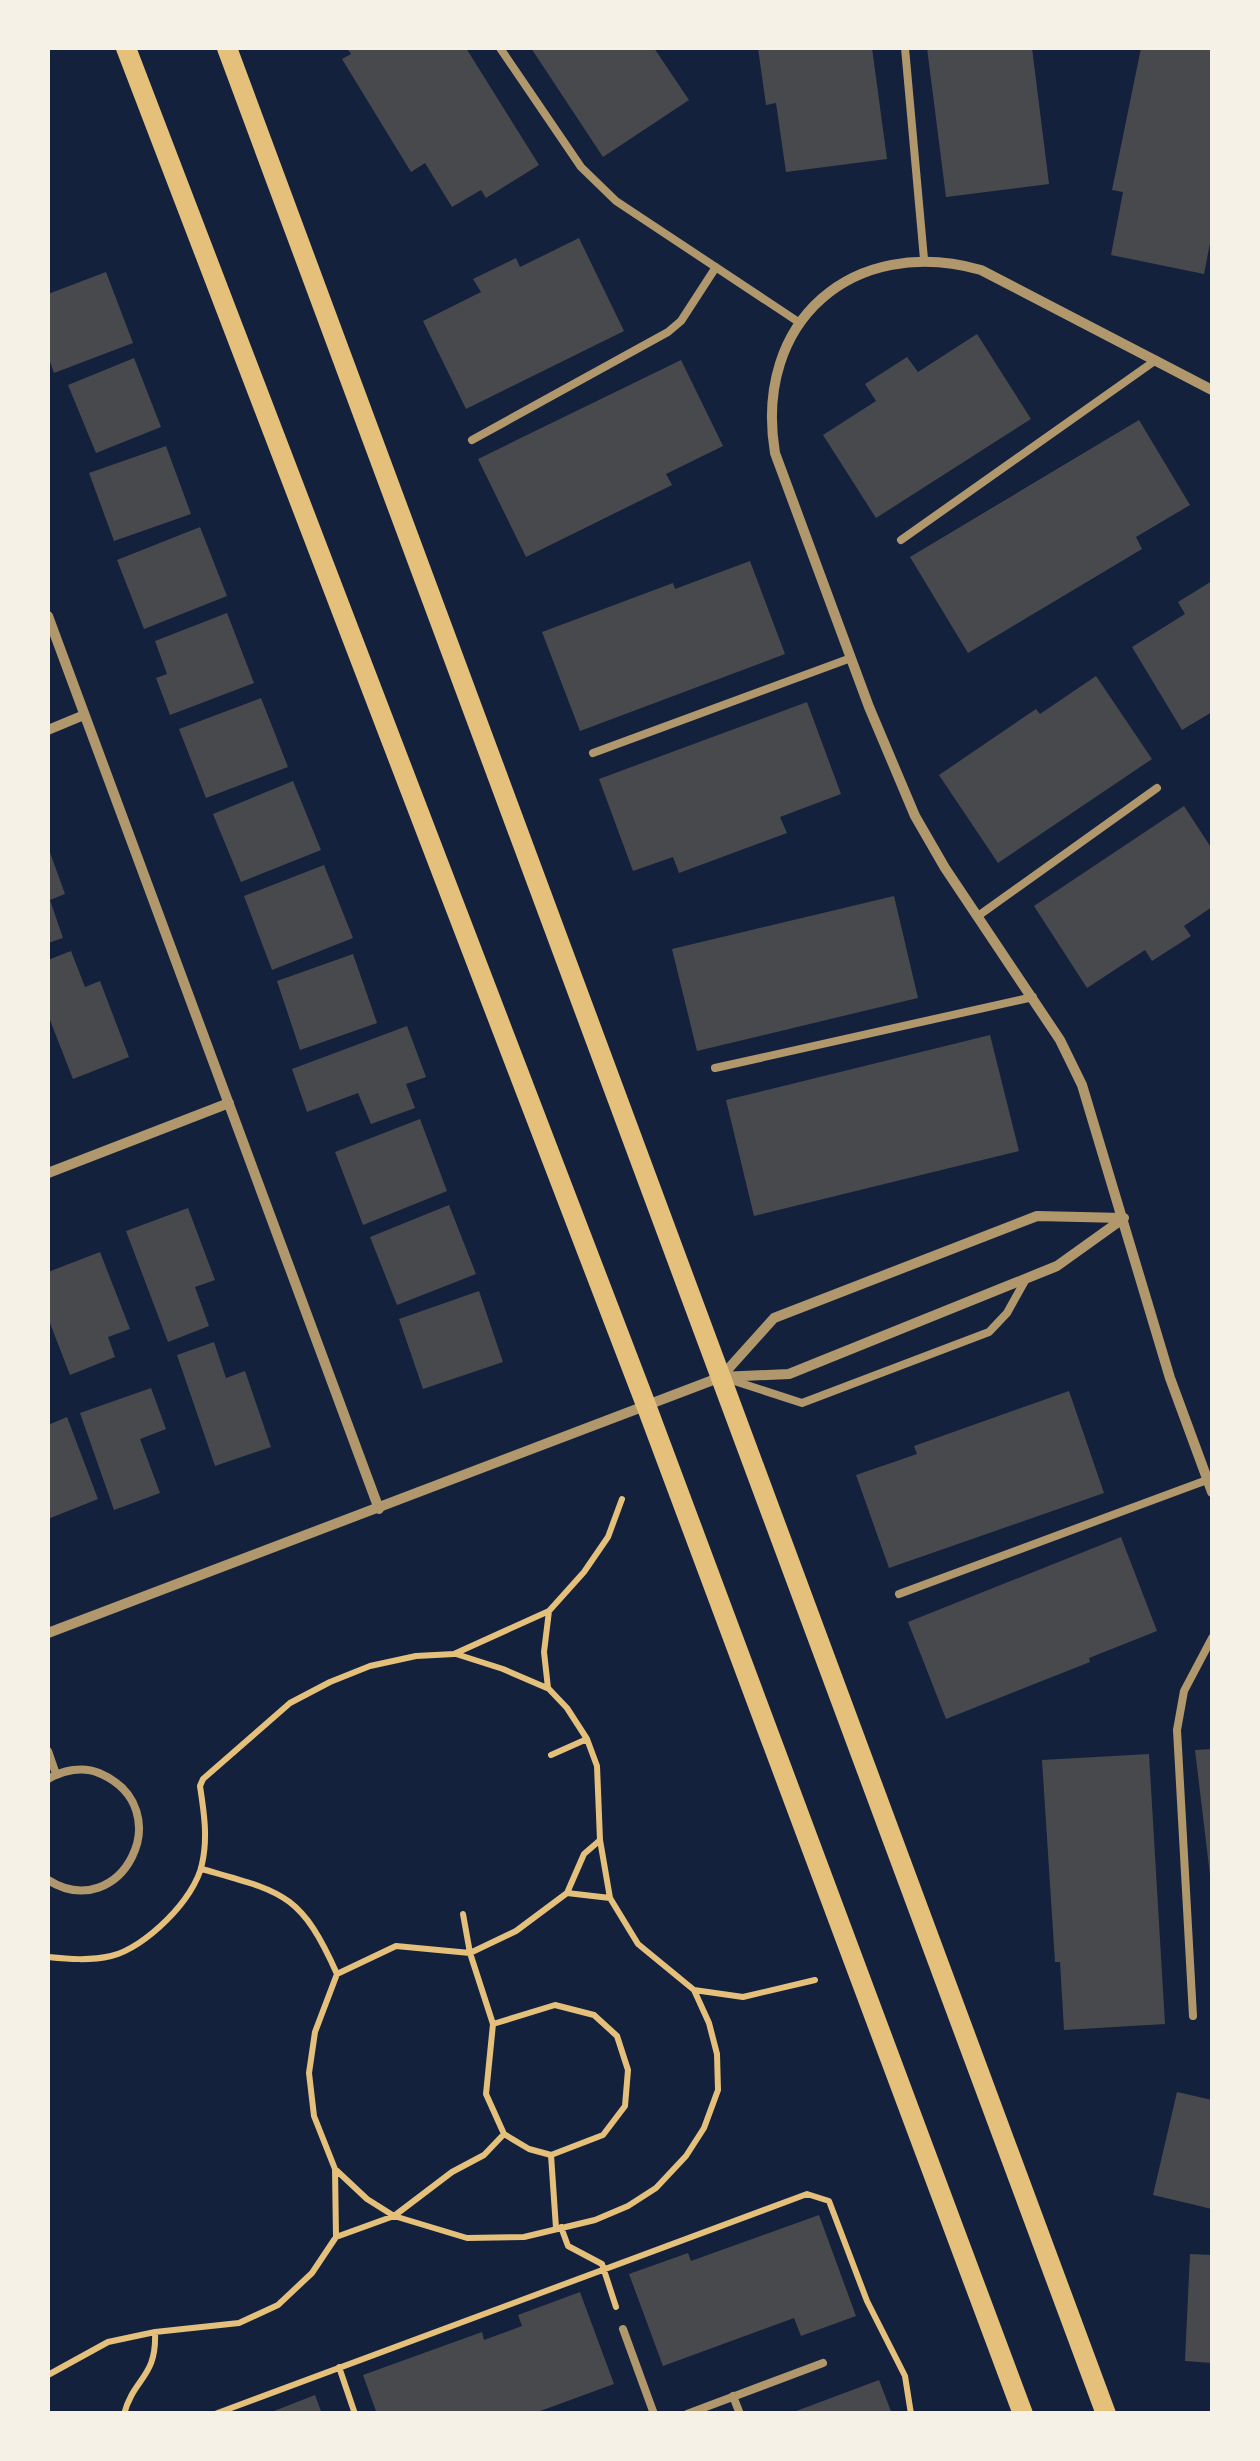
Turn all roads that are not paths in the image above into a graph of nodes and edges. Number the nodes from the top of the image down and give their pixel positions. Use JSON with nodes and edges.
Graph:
{"nodes":[{"id":1,"x":126,"y":48,"type":"edge"},
{"id":2,"x":226,"y":48,"type":"edge"},
{"id":3,"x":500,"y":48,"type":"edge"},
{"id":4,"x":904,"y":48,"type":"edge"},
{"id":5,"x":924,"y":260,"type":"junction"},
{"id":6,"x":716,"y":267,"type":"junction"},
{"id":7,"x":800,"y":322,"type":"junction"},
{"id":8,"x":1156,"y":360,"type":"junction"},
{"id":9,"x":1212,"y":390,"type":"edge"},
{"id":10,"x":472,"y":440,"type":"dead end"},
{"id":11,"x":901,"y":540,"type":"dead end"},
{"id":12,"x":48,"y":616,"type":"edge"},
{"id":13,"x":851,"y":658,"type":"junction"},
{"id":14,"x":84,"y":716,"type":"junction"},
{"id":15,"x":48,"y":730,"type":"edge"},
{"id":16,"x":593,"y":753,"type":"dead end"},
{"id":17,"x":1158,"y":788,"type":"dead end"},
{"id":18,"x":978,"y":916,"type":"junction"},
{"id":19,"x":1033,"y":998,"type":"junction"},
{"id":20,"x":715,"y":1068,"type":"dead end"},
{"id":21,"x":229,"y":1103,"type":"junction"},
{"id":22,"x":48,"y":1173,"type":"edge"},
{"id":23,"x":1124,"y":1218,"type":"junction"},
{"id":24,"x":1026,"y":1279,"type":"junction"},
{"id":25,"x":721,"y":1377,"type":"junction"},
{"id":26,"x":646,"y":1405,"type":"junction"},
{"id":27,"x":1207,"y":1480,"type":"junction"},
{"id":28,"x":1212,"y":1492,"type":"edge"},
{"id":29,"x":379,"y":1508,"type":"junction"},
{"id":30,"x":899,"y":1594,"type":"dead end"},
{"id":31,"x":48,"y":1633,"type":"edge"},
{"id":32,"x":1212,"y":1638,"type":"edge"},
{"id":33,"x":48,"y":1751,"type":"edge"},
{"id":34,"x":52,"y":1777,"type":"edge"},
{"id":35,"x":48,"y":1880,"type":"edge"},
{"id":36,"x":1193,"y":2016,"type":"dead end"},
{"id":37,"x":623,"y":2329,"type":"road end"},
{"id":38,"x":824,"y":2364,"type":"dead end"},
{"id":39,"x":734,"y":2396,"type":"junction"},
{"id":40,"x":654,"y":2414,"type":"edge"},
{"id":41,"x":687,"y":2414,"type":"edge"},
{"id":42,"x":740,"y":2414,"type":"edge"},
{"id":43,"x":1023,"y":2414,"type":"edge"},
{"id":44,"x":1106,"y":2414,"type":"edge"}],
"edges":[{"from":1,"to":26,"type":"main road"},
{"from":2,"to":25,"type":"main road"},
{"from":3,"to":6,"type":"lane"},
{"from":4,"to":5,"type":"lane"},
{"from":5,"to":7,"type":"street"},
{"from":5,"to":8,"type":"street"},
{"from":6,"to":7,"type":"lane"},
{"from":6,"to":10,"type":"lane"},
{"from":7,"to":13,"type":"street"},
{"from":8,"to":9,"type":"street"},
{"from":8,"to":11,"type":"lane"},
{"from":12,"to":14,"type":"street"},
{"from":13,"to":16,"type":"lane"},
{"from":13,"to":18,"type":"street"},
{"from":14,"to":15,"type":"street"},
{"from":14,"to":21,"type":"street"},
{"from":17,"to":18,"type":"lane"},
{"from":18,"to":19,"type":"street"},
{"from":19,"to":20,"type":"lane"},
{"from":19,"to":23,"type":"street"},
{"from":21,"to":22,"type":"street"},
{"from":21,"to":29,"type":"street"},
{"from":23,"to":24,"type":"street"},
{"from":23,"to":25,"type":"street"},
{"from":23,"to":27,"type":"street"},
{"from":24,"to":25,"type":"street"},
{"from":24,"to":25,"type":"lane"},
{"from":25,"to":26,"type":"street"},
{"from":25,"to":44,"type":"main road"},
{"from":26,"to":29,"type":"street"},
{"from":26,"to":43,"type":"main road"},
{"from":27,"to":28,"type":"street"},
{"from":27,"to":30,"type":"lane"},
{"from":29,"to":31,"type":"street"},
{"from":32,"to":36,"type":"lane"},
{"from":33,"to":34,"type":"lane"},
{"from":34,"to":35,"type":"lane"},
{"from":37,"to":40,"type":"lane"},
{"from":38,"to":39,"type":"lane"},
{"from":39,"to":41,"type":"lane"},
{"from":39,"to":42,"type":"lane"}]}
